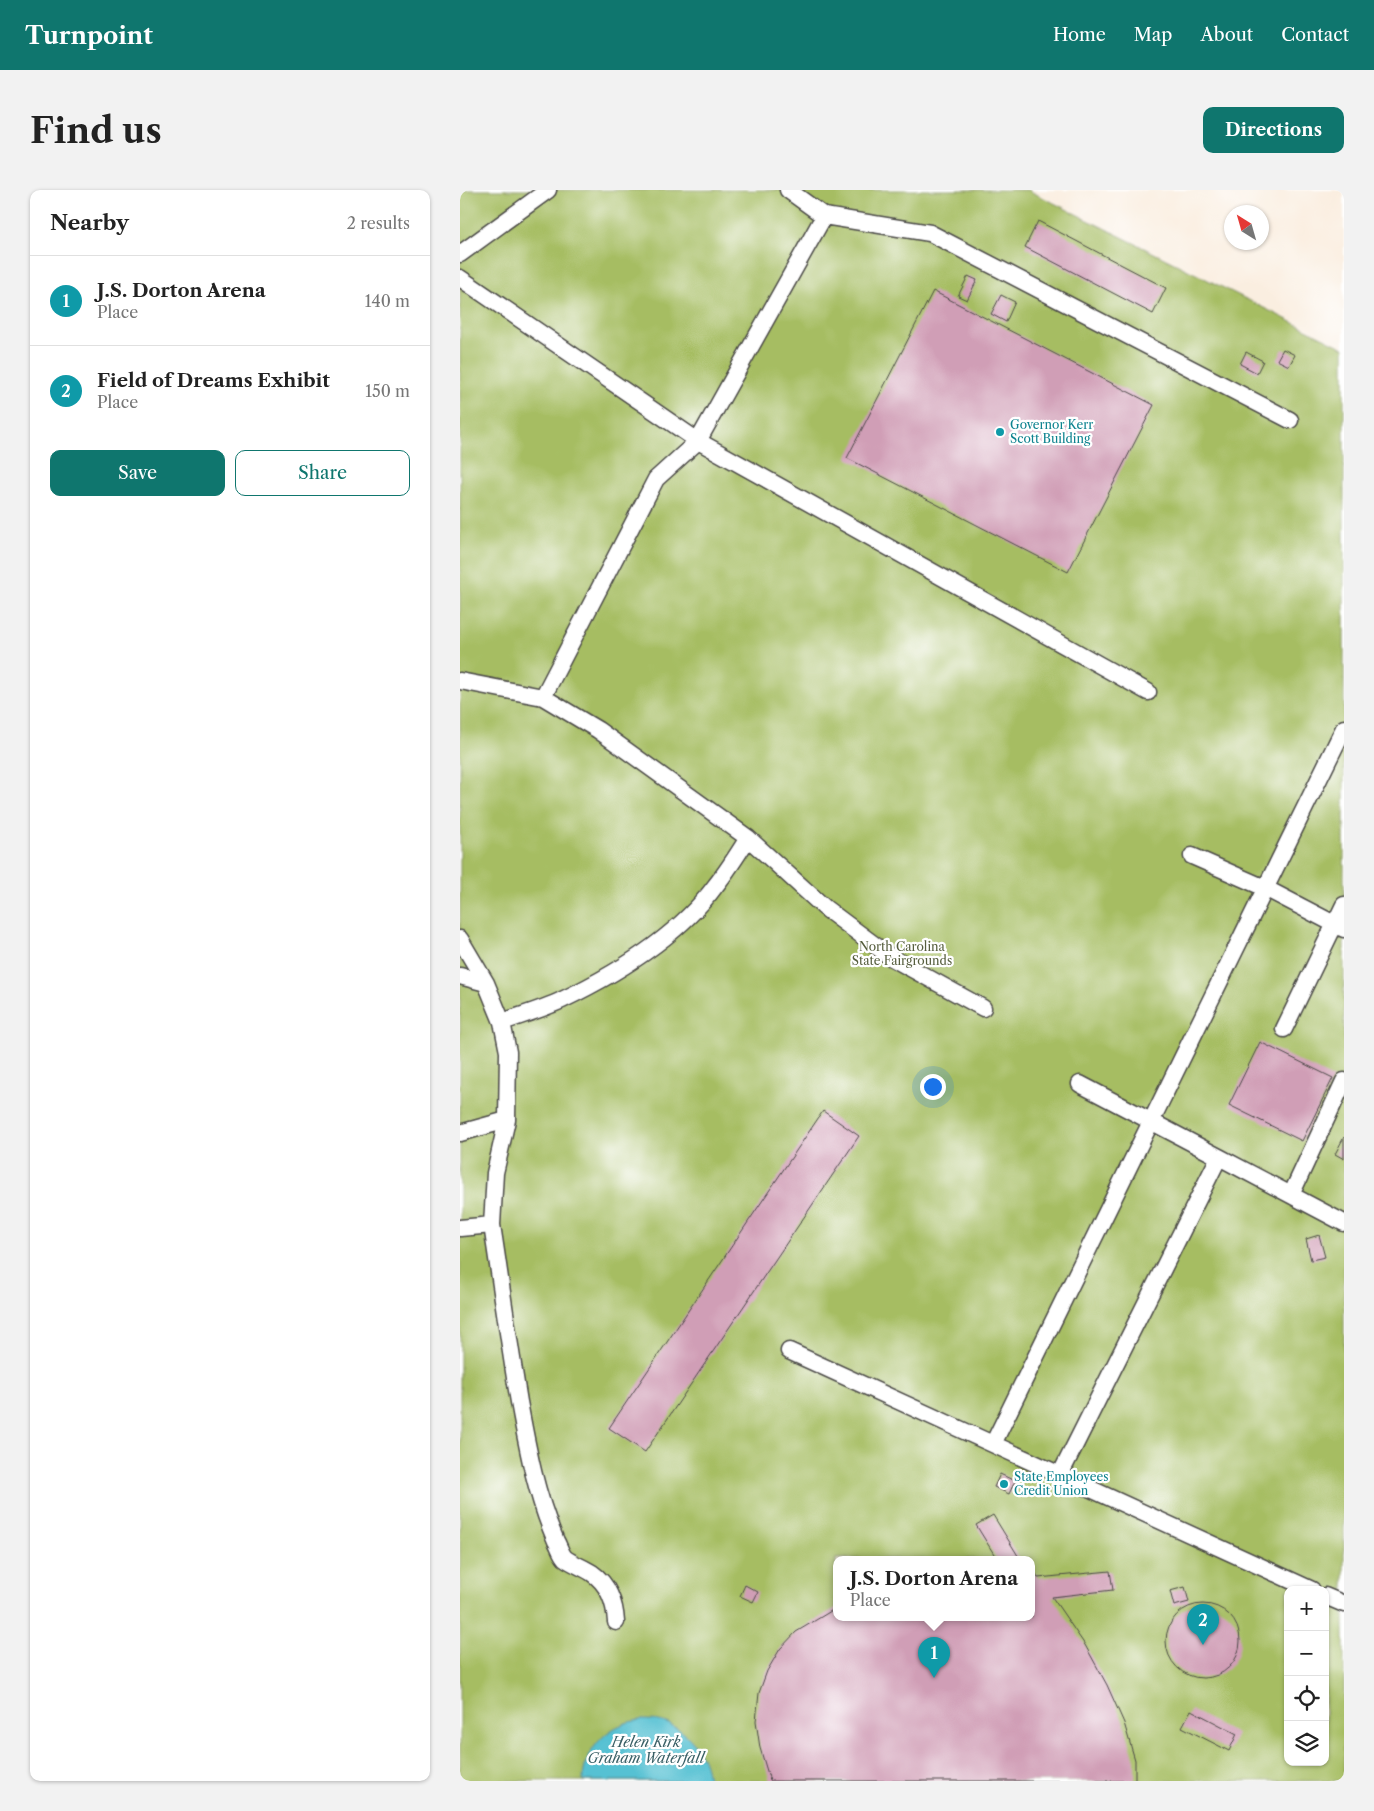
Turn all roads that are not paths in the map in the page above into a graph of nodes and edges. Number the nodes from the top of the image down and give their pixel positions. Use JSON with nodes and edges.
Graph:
{"nodes":[{"id":1,"x":548,"y":190,"type":"edge"},
{"id":2,"x":788,"y":190,"type":"edge"},
{"id":3,"x":824,"y":216,"type":"junction"},
{"id":4,"x":460,"y":254,"type":"edge"},
{"id":5,"x":460,"y":278,"type":"edge"},
{"id":6,"x":1290,"y":420,"type":"dead end"},
{"id":7,"x":698,"y":441,"type":"junction"},
{"id":8,"x":460,"y":681,"type":"edge"},
{"id":9,"x":1148,"y":692,"type":"dead end"},
{"id":10,"x":543,"y":697,"type":"junction"},
{"id":11,"x":1344,"y":728,"type":"edge"},
{"id":12,"x":748,"y":838,"type":"junction"},
{"id":13,"x":1192,"y":856,"type":"dead end"},
{"id":14,"x":1266,"y":888,"type":"junction"},
{"id":15,"x":1344,"y":905,"type":"edge"},
{"id":16,"x":1339,"y":926,"type":"edge"},
{"id":17,"x":460,"y":939,"type":"edge"},
{"id":18,"x":460,"y":976,"type":"edge"},
{"id":19,"x":486,"y":983,"type":"junction"},
{"id":20,"x":983,"y":1008,"type":"dead end"},
{"id":21,"x":502,"y":1022,"type":"junction"},
{"id":22,"x":1284,"y":1029,"type":"dead end"},
{"id":23,"x":1344,"y":1081,"type":"edge"},
{"id":24,"x":1080,"y":1084,"type":"dead end"},
{"id":25,"x":507,"y":1120,"type":"junction"},
{"id":26,"x":1152,"y":1121,"type":"junction"},
{"id":27,"x":460,"y":1133,"type":"edge"},
{"id":28,"x":1218,"y":1157,"type":"junction"},
{"id":29,"x":1291,"y":1195,"type":"junction"},
{"id":30,"x":1344,"y":1223,"type":"edge"},
{"id":31,"x":492,"y":1225,"type":"junction"},
{"id":32,"x":460,"y":1228,"type":"edge"},
{"id":33,"x":789,"y":1351,"type":"dead end"},
{"id":34,"x":993,"y":1444,"type":"junction"},
{"id":35,"x":1060,"y":1475,"type":"junction"},
{"id":36,"x":1303,"y":1586,"type":"edge"},
{"id":37,"x":1329,"y":1598,"type":"edge"},
{"id":38,"x":1344,"y":1604,"type":"edge"},
{"id":39,"x":616,"y":1622,"type":"dead end"}],
"edges":[{"from":1,"to":4,"type":"lane"},
{"from":2,"to":3,"type":"lane"},
{"from":3,"to":6,"type":"lane"},
{"from":3,"to":7,"type":"lane"},
{"from":5,"to":7,"type":"lane"},
{"from":7,"to":9,"type":"lane"},
{"from":7,"to":10,"type":"lane"},
{"from":8,"to":10,"type":"lane"},
{"from":10,"to":12,"type":"lane"},
{"from":11,"to":14,"type":"lane"},
{"from":12,"to":20,"type":"lane"},
{"from":12,"to":21,"type":"lane"},
{"from":13,"to":14,"type":"lane"},
{"from":14,"to":16,"type":"lane"},
{"from":14,"to":26,"type":"lane"},
{"from":15,"to":16,"type":"lane"},
{"from":16,"to":22,"type":"lane"},
{"from":17,"to":19,"type":"lane"},
{"from":18,"to":19,"type":"lane"},
{"from":19,"to":21,"type":"lane"},
{"from":21,"to":25,"type":"lane"},
{"from":23,"to":29,"type":"lane"},
{"from":24,"to":26,"type":"lane"},
{"from":25,"to":27,"type":"lane"},
{"from":25,"to":31,"type":"lane"},
{"from":26,"to":28,"type":"lane"},
{"from":26,"to":34,"type":"lane"},
{"from":28,"to":29,"type":"lane"},
{"from":28,"to":35,"type":"lane"},
{"from":29,"to":30,"type":"lane"},
{"from":31,"to":32,"type":"lane"},
{"from":31,"to":39,"type":"lane"},
{"from":33,"to":34,"type":"lane"},
{"from":34,"to":35,"type":"lane"},
{"from":35,"to":36,"type":"lane"},
{"from":37,"to":38,"type":"lane"}]}
